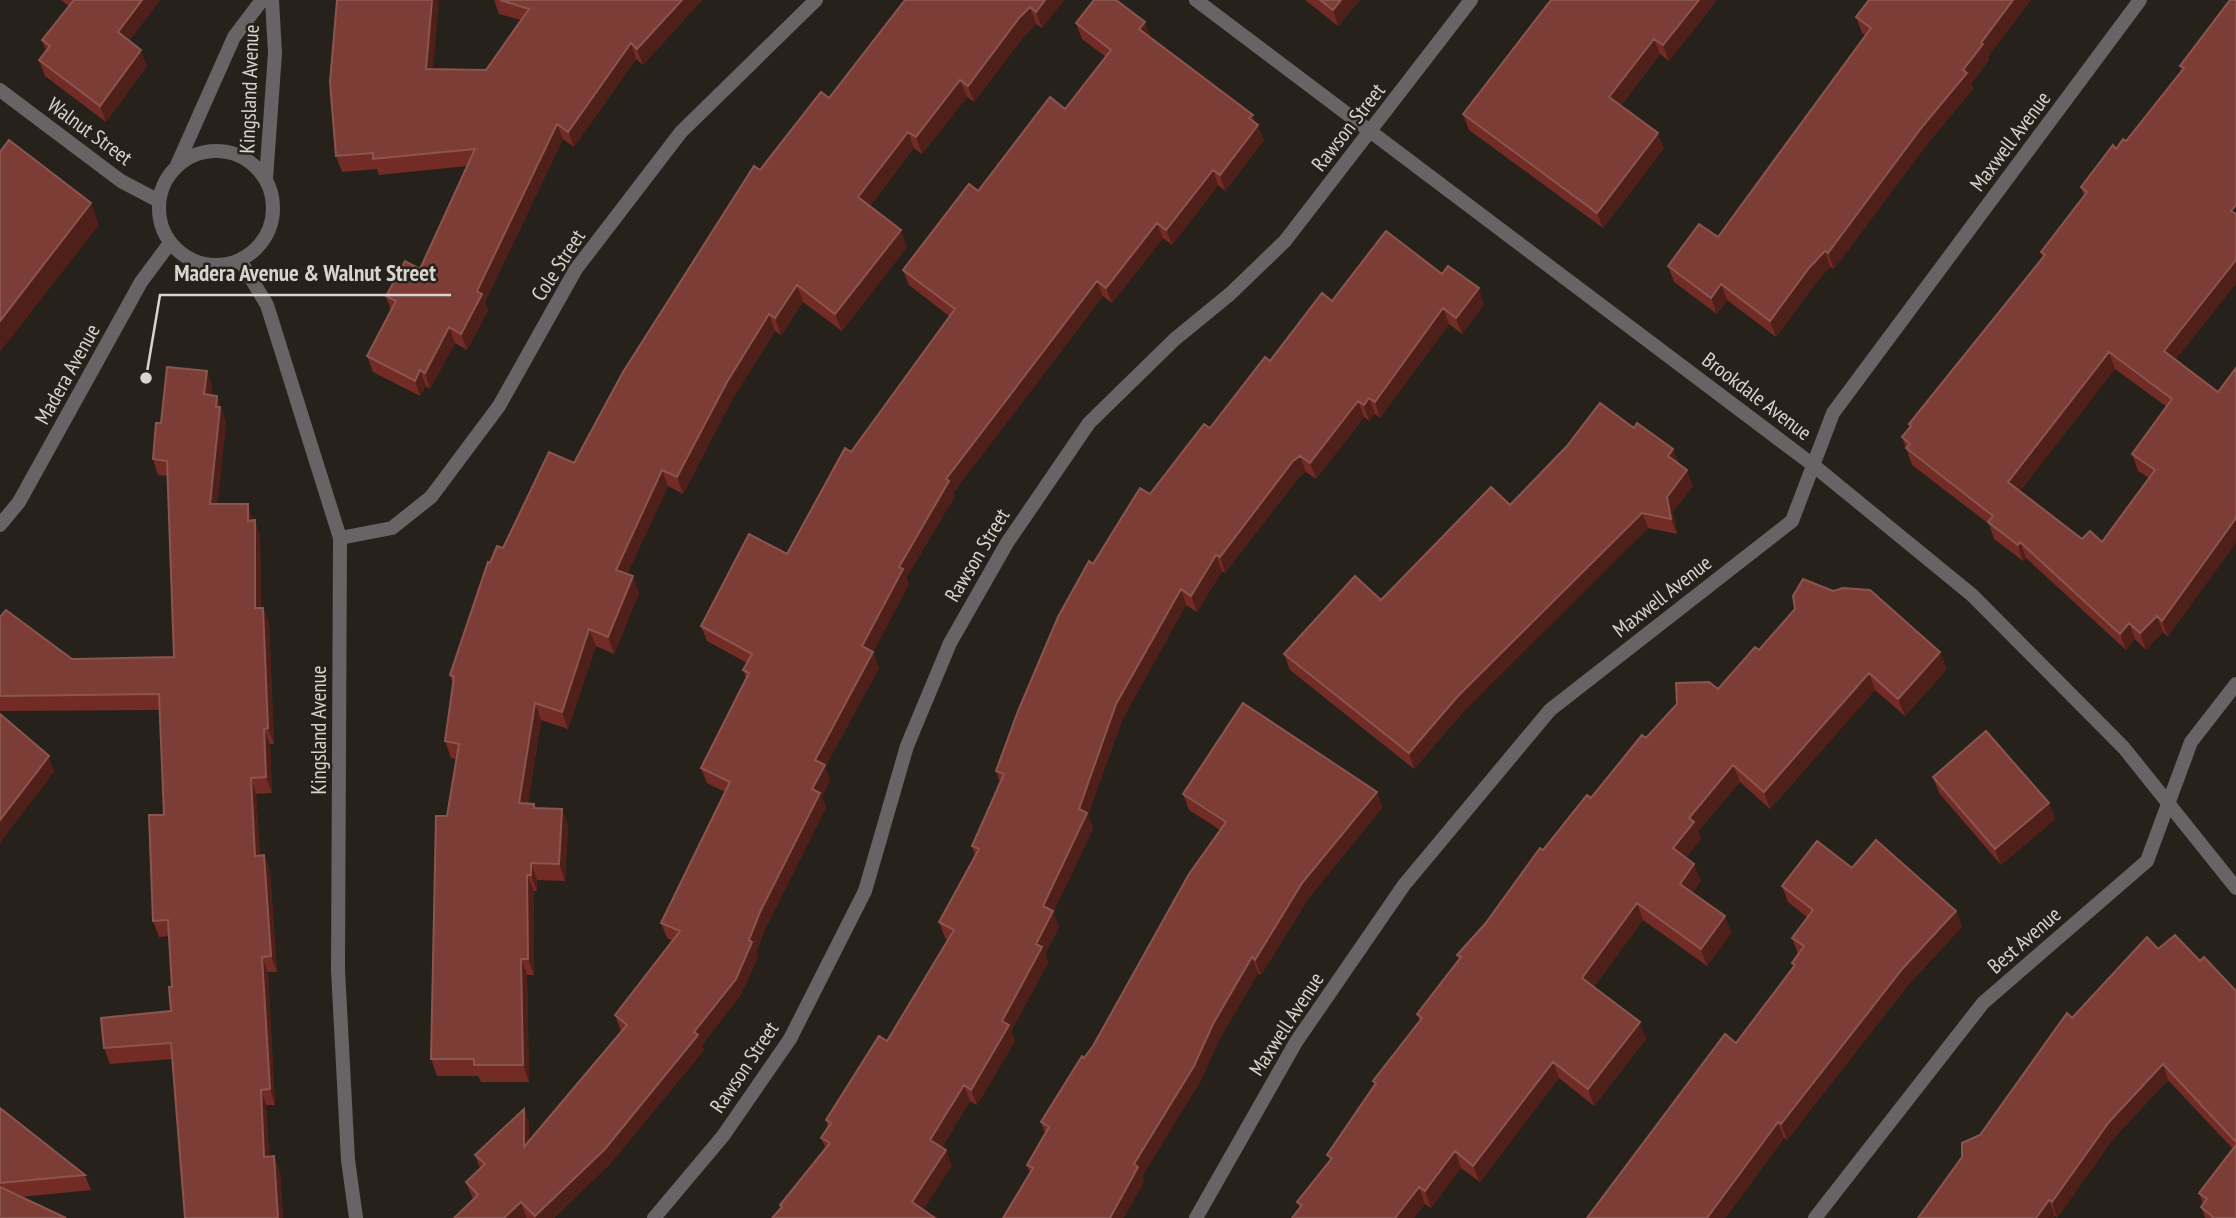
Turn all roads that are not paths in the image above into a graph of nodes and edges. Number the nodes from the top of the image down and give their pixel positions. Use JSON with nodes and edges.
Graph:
{"nodes":[{"id":1,"x":262,"y":0,"type":"edge"},
{"id":2,"x":272,"y":0,"type":"edge"},
{"id":3,"x":816,"y":0,"type":"edge"},
{"id":4,"x":1196,"y":0,"type":"edge"},
{"id":5,"x":1471,"y":0,"type":"edge"},
{"id":6,"x":2140,"y":0,"type":"edge"},
{"id":7,"x":0,"y":90,"type":"edge"},
{"id":8,"x":1371,"y":132,"type":"junction"},
{"id":9,"x":177,"y":165,"type":"junction"},
{"id":10,"x":266,"y":179,"type":"junction"},
{"id":11,"x":159,"y":201,"type":"junction"},
{"id":12,"x":170,"y":243,"type":"junction"},
{"id":13,"x":240,"y":260,"type":"junction"},
{"id":14,"x":1813,"y":465,"type":"junction"},
{"id":15,"x":0,"y":525,"type":"edge"},
{"id":16,"x":340,"y":538,"type":"junction"},
{"id":17,"x":2236,"y":684,"type":"edge"},
{"id":18,"x":2168,"y":804,"type":"junction"},
{"id":19,"x":2236,"y":888,"type":"edge"},
{"id":20,"x":356,"y":1218,"type":"edge"},
{"id":21,"x":654,"y":1218,"type":"edge"},
{"id":22,"x":1196,"y":1218,"type":"edge"},
{"id":23,"x":1815,"y":1218,"type":"edge"}],
"edges":[{"from":1,"to":9,"type":"street","name":"Kingsland Avenue"},
{"from":2,"to":10,"type":"street","name":"Kingsland Avenue"},
{"from":3,"to":16,"type":"street","name":"Cole Street"},
{"from":4,"to":8,"type":"street","name":"Brookdale Avenue"},
{"from":5,"to":8,"type":"street","name":"Rawson Street"},
{"from":6,"to":14,"type":"street","name":"Maxwell Avenue"},
{"from":7,"to":11,"type":"street","name":"Walnut Street"},
{"from":8,"to":14,"type":"street","name":"Brookdale Avenue"},
{"from":8,"to":21,"type":"street","name":"Rawson Street"},
{"from":9,"to":10,"type":"street"},
{"from":9,"to":11,"type":"street"},
{"from":10,"to":13,"type":"street"},
{"from":11,"to":12,"type":"street"},
{"from":12,"to":13,"type":"street"},
{"from":12,"to":15,"type":"street","name":"Madera Avenue"},
{"from":13,"to":16,"type":"street","name":"Kingsland Avenue"},
{"from":14,"to":18,"type":"street","name":"Brookdale Avenue"},
{"from":14,"to":22,"type":"street","name":"Maxwell Avenue"},
{"from":16,"to":20,"type":"street","name":"Kingsland Avenue"},
{"from":17,"to":18,"type":"street","name":"Best Avenue"},
{"from":18,"to":19,"type":"street","name":"Brookdale Avenue"},
{"from":18,"to":23,"type":"street","name":"Best Avenue"}]}
